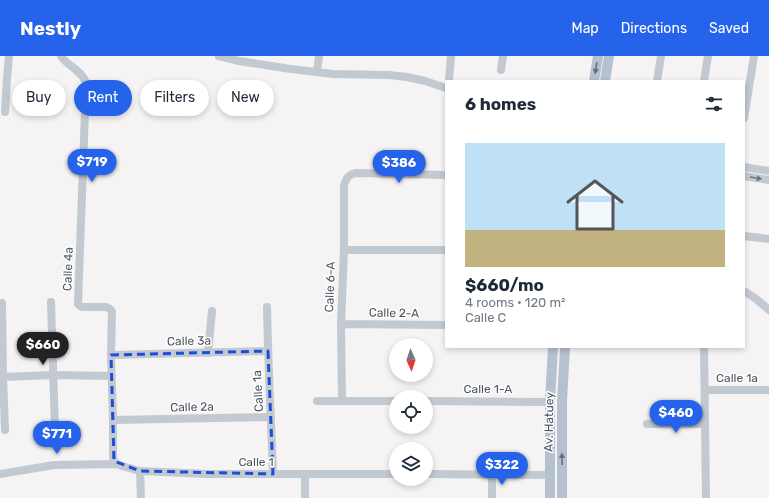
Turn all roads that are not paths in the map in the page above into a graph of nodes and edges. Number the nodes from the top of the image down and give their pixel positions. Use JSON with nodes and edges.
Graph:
{"nodes":[{"id":1,"x":9,"y":56,"type":"edge"},
{"id":2,"x":61,"y":56,"type":"edge"},
{"id":3,"x":218,"y":56,"type":"edge"},
{"id":4,"x":319,"y":56,"type":"edge"},
{"id":5,"x":451,"y":56,"type":"edge"},
{"id":6,"x":503,"y":56,"type":"edge"},
{"id":7,"x":598,"y":56,"type":"edge"},
{"id":8,"x":610,"y":56,"type":"edge"},
{"id":9,"x":661,"y":56,"type":"edge"},
{"id":10,"x":708,"y":56,"type":"edge"},
{"id":11,"x":754,"y":56,"type":"edge"},
{"id":12,"x":501,"y":70,"type":"dead end"},
{"id":13,"x":318,"y":72,"type":"junction"},
{"id":14,"x":3,"y":78,"type":"edge"},
{"id":15,"x":449,"y":80,"type":"edge"},
{"id":16,"x":594,"y":80,"type":"edge"},
{"id":17,"x":606,"y":80,"type":"edge"},
{"id":18,"x":657,"y":80,"type":"edge"},
{"id":19,"x":704,"y":80,"type":"edge"},
{"id":20,"x":445,"y":88,"type":"edge"},
{"id":21,"x":5,"y":112,"type":"dead end"},
{"id":22,"x":745,"y":112,"type":"edge"},
{"id":23,"x":745,"y":167,"type":"edge"},
{"id":24,"x":769,"y":171,"type":"edge"},
{"id":25,"x":445,"y":175,"type":"edge"},
{"id":26,"x":745,"y":176,"type":"edge"},
{"id":27,"x":769,"y":180,"type":"edge"},
{"id":28,"x":745,"y":236,"type":"edge"},
{"id":29,"x":769,"y":240,"type":"edge"},
{"id":30,"x":344,"y":250,"type":"junction"},
{"id":31,"x":445,"y":250,"type":"edge"},
{"id":32,"x":745,"y":291,"type":"edge"},
{"id":33,"x":51,"y":302,"type":"dead end"},
{"id":34,"x":2,"y":304,"type":"dead end"},
{"id":35,"x":267,"y":307,"type":"dead end"},
{"id":36,"x":769,"y":310,"type":"edge"},
{"id":37,"x":212,"y":311,"type":"dead end"},
{"id":38,"x":341,"y":324,"type":"junction"},
{"id":39,"x":445,"y":325,"type":"edge"},
{"id":40,"x":553,"y":348,"type":"edge"},
{"id":41,"x":565,"y":348,"type":"edge"},
{"id":42,"x":704,"y":348,"type":"edge"},
{"id":43,"x":268,"y":351,"type":"junction"},
{"id":44,"x":208,"y":353,"type":"junction"},
{"id":45,"x":111,"y":355,"type":"junction"},
{"id":46,"x":53,"y":375,"type":"junction"},
{"id":47,"x":112,"y":376,"type":"junction"},
{"id":48,"x":3,"y":377,"type":"junction"},
{"id":49,"x":704,"y":390,"type":"junction"},
{"id":50,"x":769,"y":390,"type":"edge"},
{"id":51,"x":342,"y":400,"type":"junction"},
{"id":52,"x":317,"y":401,"type":"dead end"},
{"id":53,"x":389,"y":401,"type":"edge"},
{"id":54,"x":433,"y":401,"type":"edge"},
{"id":55,"x":550,"y":402,"type":"junction"},
{"id":56,"x":271,"y":417,"type":"junction"},
{"id":57,"x":113,"y":420,"type":"junction"},
{"id":58,"x":647,"y":424,"type":"dead end"},
{"id":59,"x":704,"y":424,"type":"junction"},
{"id":60,"x":5,"y":430,"type":"dead end"},
{"id":61,"x":55,"y":430,"type":"dead end"},
{"id":62,"x":117,"y":464,"type":"junction"},
{"id":63,"x":140,"y":471,"type":"junction"},
{"id":64,"x":0,"y":474,"type":"edge"},
{"id":65,"x":273,"y":474,"type":"junction"},
{"id":66,"x":305,"y":474,"type":"junction"},
{"id":67,"x":389,"y":474,"type":"edge"},
{"id":68,"x":433,"y":474,"type":"edge"},
{"id":69,"x":492,"y":474,"type":"junction"},
{"id":70,"x":550,"y":475,"type":"junction"},
{"id":71,"x":141,"y":498,"type":"edge"},
{"id":72,"x":305,"y":498,"type":"edge"},
{"id":73,"x":492,"y":498,"type":"edge"},
{"id":74,"x":550,"y":498,"type":"edge"},
{"id":75,"x":562,"y":498,"type":"edge"},
{"id":76,"x":706,"y":498,"type":"edge"}],
"edges":[{"from":1,"to":14,"type":"street"},
{"from":2,"to":45,"type":"street","name":"Calle 4a"},
{"from":3,"to":13,"type":"street"},
{"from":4,"to":13,"type":"street"},
{"from":5,"to":15,"type":"street"},
{"from":6,"to":12,"type":"street"},
{"from":7,"to":16,"type":"main road","one_way":true},
{"from":8,"to":17,"type":"main road"},
{"from":9,"to":18,"type":"street"},
{"from":10,"to":19,"type":"street"},
{"from":11,"to":22,"type":"street"},
{"from":13,"to":20,"type":"street"},
{"from":14,"to":21,"type":"street"},
{"from":23,"to":24,"type":"street"},
{"from":25,"to":30,"type":"street","name":"Calle 6-A"},
{"from":26,"to":27,"type":"street","one_way":true},
{"from":28,"to":29,"type":"street"},
{"from":30,"to":31,"type":"street"},
{"from":30,"to":38,"type":"street","name":"Calle 6-A"},
{"from":32,"to":36,"type":"street"},
{"from":33,"to":46,"type":"street"},
{"from":34,"to":48,"type":"street"},
{"from":35,"to":43,"type":"street","name":"Calle 1a"},
{"from":37,"to":44,"type":"street"},
{"from":38,"to":39,"type":"street","name":"Calle 2-A"},
{"from":38,"to":51,"type":"street","name":"Calle 6-A"},
{"from":40,"to":55,"type":"main road","name":"Av. Hatuey"},
{"from":75,"to":41,"type":"main road","name":"Av. Hatuey","one_way":true},
{"from":42,"to":49,"type":"street"},
{"from":43,"to":44,"type":"street","name":"Calle 3a"},
{"from":43,"to":56,"type":"street","name":"Calle 1a"},
{"from":44,"to":45,"type":"street","name":"Calle 3a"},
{"from":45,"to":47,"type":"street","name":"Calle 4a"},
{"from":46,"to":47,"type":"street"},
{"from":46,"to":48,"type":"street"},
{"from":46,"to":61,"type":"street"},
{"from":47,"to":57,"type":"street","name":"Calle 4a"},
{"from":48,"to":60,"type":"street"},
{"from":49,"to":50,"type":"street","name":"Calle 1a"},
{"from":49,"to":59,"type":"street"},
{"from":51,"to":52,"type":"street"},
{"from":51,"to":53,"type":"street"},
{"from":54,"to":55,"type":"street","name":"Calle 1-A"},
{"from":55,"to":70,"type":"main road","name":"Av. Hatuey"},
{"from":56,"to":57,"type":"street","name":"Calle 2a"},
{"from":56,"to":65,"type":"street","name":"Calle 1a"},
{"from":57,"to":62,"type":"street","name":"Calle 4a"},
{"from":58,"to":59,"type":"street"},
{"from":59,"to":76,"type":"street"},
{"from":62,"to":63,"type":"street","name":"Calle 1"},
{"from":62,"to":64,"type":"street","name":"Calle 1"},
{"from":63,"to":65,"type":"street","name":"Calle 1"},
{"from":63,"to":71,"type":"street"},
{"from":65,"to":66,"type":"street","name":"Calle 1"},
{"from":66,"to":67,"type":"street","name":"Calle 1"},
{"from":66,"to":72,"type":"street"},
{"from":68,"to":69,"type":"street"},
{"from":69,"to":70,"type":"street"},
{"from":69,"to":73,"type":"street"},
{"from":70,"to":74,"type":"main road","name":"Av. Hatuey"}]}
